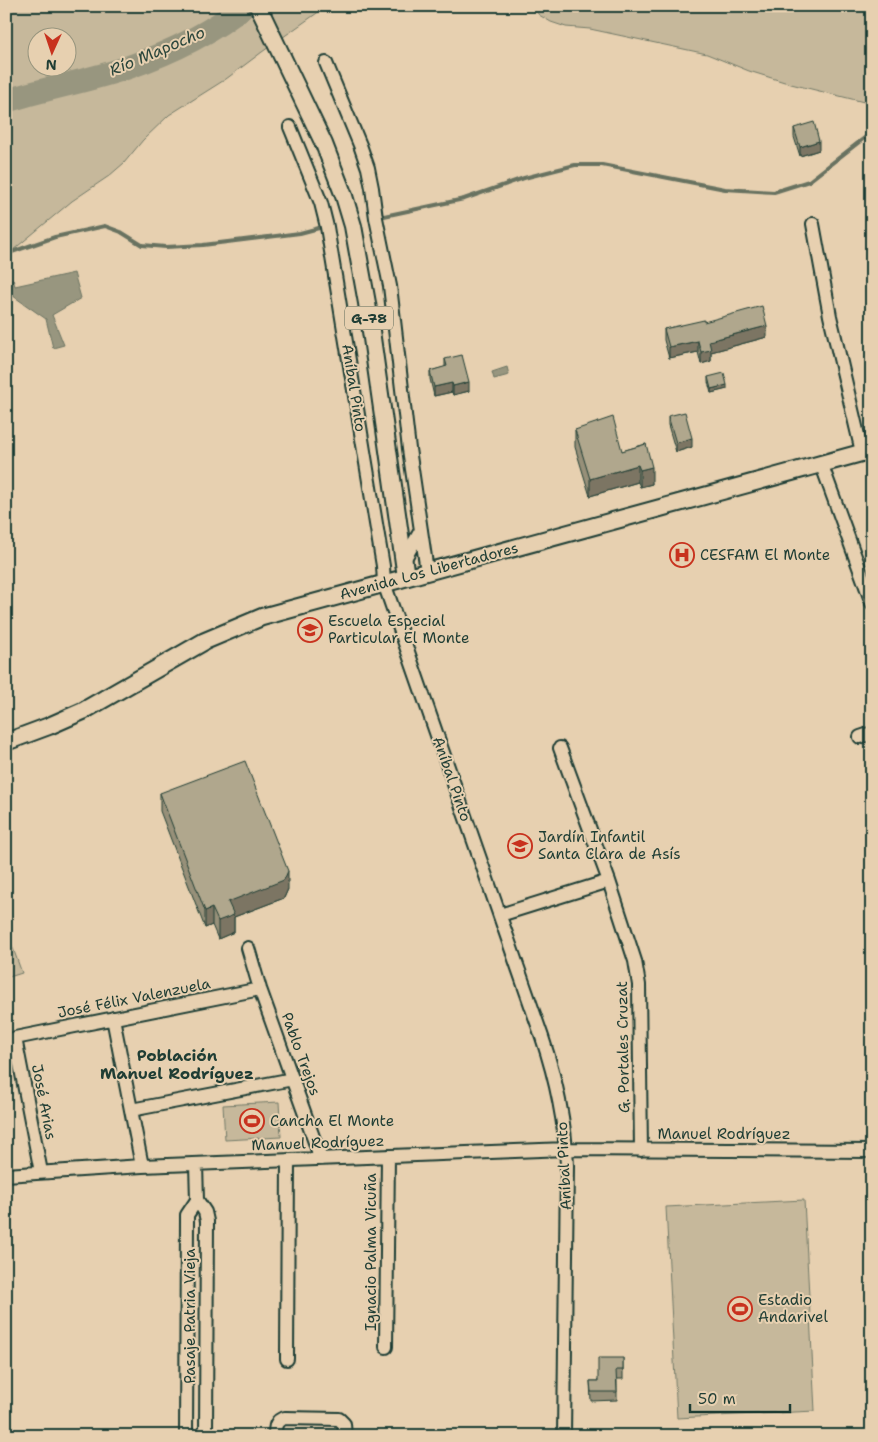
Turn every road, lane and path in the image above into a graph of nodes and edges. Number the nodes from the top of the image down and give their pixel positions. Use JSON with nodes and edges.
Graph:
{"nodes":[{"id":1,"x":258,"y":6,"type":"edge"},
{"id":2,"x":326,"y":63,"type":"dead end"},
{"id":3,"x":290,"y":127,"type":"dead end"},
{"id":4,"x":814,"y":224,"type":"dead end"},
{"id":5,"x":867,"y":451,"type":"edge"},
{"id":6,"x":821,"y":463,"type":"junction"},
{"id":7,"x":421,"y":530,"type":"junction"},
{"id":8,"x":404,"y":560,"type":"junction"},
{"id":9,"x":427,"y":572,"type":"junction"},
{"id":10,"x":406,"y":577,"type":"junction"},
{"id":11,"x":384,"y":583,"type":"junction"},
{"id":12,"x":872,"y":603,"type":"edge"},
{"id":13,"x":6,"y":742,"type":"edge"},
{"id":14,"x":560,"y":748,"type":"dead end"},
{"id":15,"x":609,"y":881,"type":"junction"},
{"id":16,"x":500,"y":915,"type":"junction"},
{"id":17,"x":248,"y":948,"type":"dead end"},
{"id":18,"x":260,"y":989,"type":"junction"},
{"id":19,"x":113,"y":1018,"type":"junction"},
{"id":20,"x":15,"y":1038,"type":"joint"},
{"id":21,"x":292,"y":1079,"type":"junction"},
{"id":22,"x":131,"y":1110,"type":"junction"},
{"id":23,"x":566,"y":1149,"type":"junction"},
{"id":24,"x":641,"y":1150,"type":"junction"},
{"id":25,"x":872,"y":1151,"type":"edge"},
{"id":26,"x":388,"y":1156,"type":"junction"},
{"id":27,"x":321,"y":1159,"type":"junction"},
{"id":28,"x":288,"y":1160,"type":"junction"},
{"id":29,"x":196,"y":1164,"type":"junction"},
{"id":30,"x":142,"y":1166,"type":"junction"},
{"id":31,"x":41,"y":1172,"type":"junction"},
{"id":32,"x":6,"y":1175,"type":"edge"},
{"id":33,"x":197,"y":1200,"type":"junction"},
{"id":34,"x":386,"y":1347,"type":"dead end"},
{"id":35,"x":287,"y":1359,"type":"dead end"},
{"id":36,"x":186,"y":1436,"type":"edge"},
{"id":37,"x":206,"y":1436,"type":"edge"},
{"id":38,"x":275,"y":1436,"type":"edge"},
{"id":39,"x":345,"y":1436,"type":"edge"},
{"id":40,"x":564,"y":1436,"type":"edge"}],
"edges":[{"from":1,"to":8,"type":"main road","name":"Aníbal Pinto","number":"G-78"},
{"from":2,"to":7,"type":"street"},
{"from":3,"to":11,"type":"street","name":"Aníbal Pinto"},
{"from":4,"to":5,"type":"street"},
{"from":5,"to":6,"type":"main road","name":"Avenida Los Libertadores"},
{"from":6,"to":9,"type":"main road","name":"Avenida Los Libertadores"},
{"from":6,"to":12,"type":"street"},
{"from":7,"to":8,"type":"street"},
{"from":7,"to":9,"type":"street"},
{"from":8,"to":10,"type":"main road","name":"Aníbal Pinto","number":"G-78"},
{"from":9,"to":10,"type":"main road","name":"Avenida Los Libertadores"},
{"from":10,"to":11,"type":"main road","name":"Avenida Los Libertadores"},
{"from":11,"to":13,"type":"main road","name":"Avenida Los Libertadores"},
{"from":11,"to":16,"type":"street","name":"Aníbal Pinto"},
{"from":14,"to":15,"type":"street","name":"G. Portales Cruzat"},
{"from":15,"to":16,"type":"street"},
{"from":15,"to":24,"type":"street","name":"G. Portales Cruzat"},
{"from":16,"to":23,"type":"street","name":"Aníbal Pinto"},
{"from":17,"to":18,"type":"street","name":"Pablo Trejos"},
{"from":18,"to":19,"type":"street","name":"José Félix Valenzuela"},
{"from":18,"to":21,"type":"street","name":"Pablo Trejos"},
{"from":19,"to":20,"type":"street","name":"José Félix Valenzuela"},
{"from":19,"to":22,"type":"street"},
{"from":20,"to":31,"type":"street","name":"José Arias"},
{"from":21,"to":22,"type":"street"},
{"from":21,"to":27,"type":"street","name":"Pablo Trejos"},
{"from":22,"to":30,"type":"street"},
{"from":23,"to":24,"type":"street","name":"Manuel Rodríguez"},
{"from":23,"to":26,"type":"street","name":"Manuel Rodríguez"},
{"from":23,"to":40,"type":"street","name":"Aníbal Pinto"},
{"from":24,"to":25,"type":"street","name":"Manuel Rodríguez"},
{"from":26,"to":27,"type":"street","name":"Manuel Rodríguez"},
{"from":26,"to":34,"type":"street","name":"Ignacio Palma Vicuña"},
{"from":27,"to":28,"type":"street","name":"Manuel Rodríguez"},
{"from":28,"to":29,"type":"street","name":"Manuel Rodríguez"},
{"from":28,"to":35,"type":"street"},
{"from":29,"to":30,"type":"street","name":"Manuel Rodríguez"},
{"from":29,"to":33,"type":"street","name":"Pasaje Patria Vieja"},
{"from":30,"to":31,"type":"street","name":"Manuel Rodríguez"},
{"from":31,"to":32,"type":"street","name":"Manuel Rodríguez"},
{"from":33,"to":36,"type":"street","name":"Pasaje Patria Vieja"},
{"from":33,"to":37,"type":"street","name":"Pasaje Patria Vieja"},
{"from":38,"to":39,"type":"street"}]}
